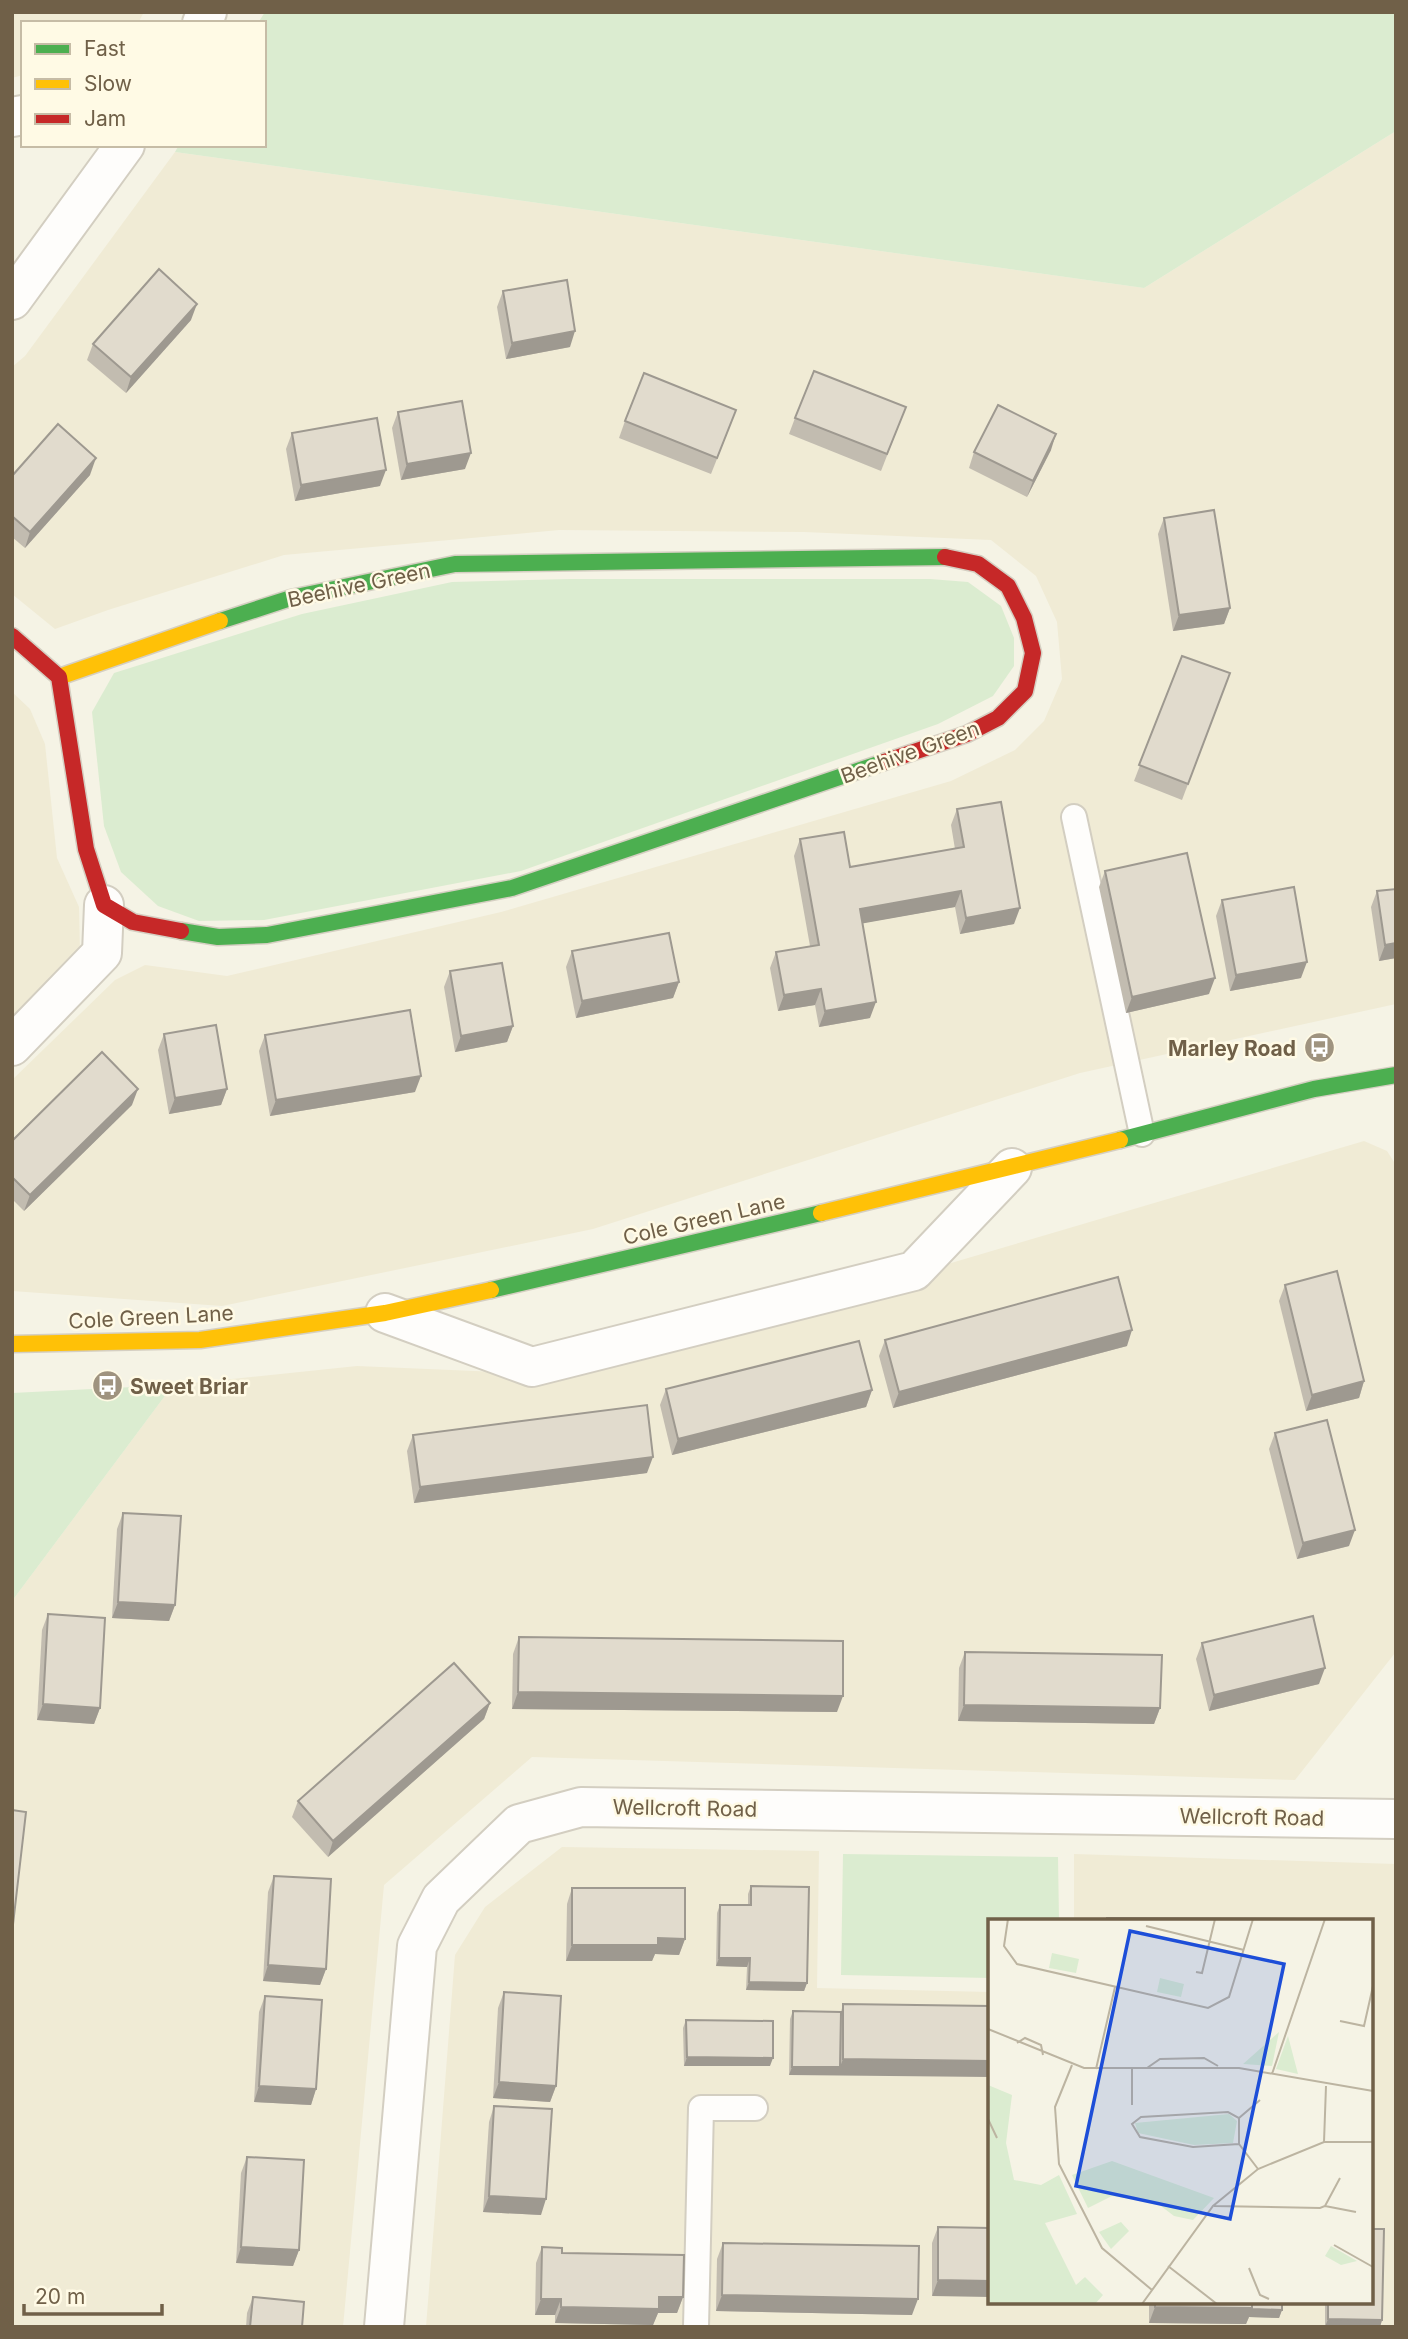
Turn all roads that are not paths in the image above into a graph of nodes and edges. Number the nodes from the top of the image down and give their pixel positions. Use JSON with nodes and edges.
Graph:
{"nodes":[{"id":1,"x":124,"y":147,"type":"edge"},
{"id":2,"x":12,"y":300,"type":"edge"},
{"id":3,"x":12,"y":636,"type":"edge"},
{"id":4,"x":59,"y":677,"type":"junction"},
{"id":5,"x":1074,"y":817,"type":"dead end"},
{"id":6,"x":104,"y":905,"type":"junction"},
{"id":7,"x":12,"y":1046,"type":"edge"},
{"id":8,"x":1396,"y":1075,"type":"edge"},
{"id":9,"x":1142,"y":1134,"type":"junction"},
{"id":10,"x":1012,"y":1168,"type":"junction"},
{"id":11,"x":385,"y":1313,"type":"junction"},
{"id":12,"x":12,"y":1344,"type":"edge"},
{"id":13,"x":1396,"y":1819,"type":"edge"},
{"id":14,"x":755,"y":2108,"type":"dead end"},
{"id":15,"x":384,"y":2327,"type":"edge"},
{"id":16,"x":696,"y":2327,"type":"edge"}],
"edges":[{"from":1,"to":2,"type":"street"},
{"from":3,"to":4,"type":"street"},
{"from":4,"to":6,"type":"street"},
{"from":4,"to":6,"type":"street","name":"Beehive Green"},
{"from":5,"to":9,"type":"lane"},
{"from":6,"to":7,"type":"street"},
{"from":8,"to":9,"type":"street","name":"Cole Green Lane"},
{"from":9,"to":10,"type":"street","name":"Cole Green Lane"},
{"from":10,"to":11,"type":"street","name":"Cole Green Lane"},
{"from":10,"to":11,"type":"street"},
{"from":11,"to":12,"type":"street","name":"Cole Green Lane"},
{"from":13,"to":15,"type":"street","name":"Wellcroft Road"},
{"from":14,"to":16,"type":"lane"}]}
